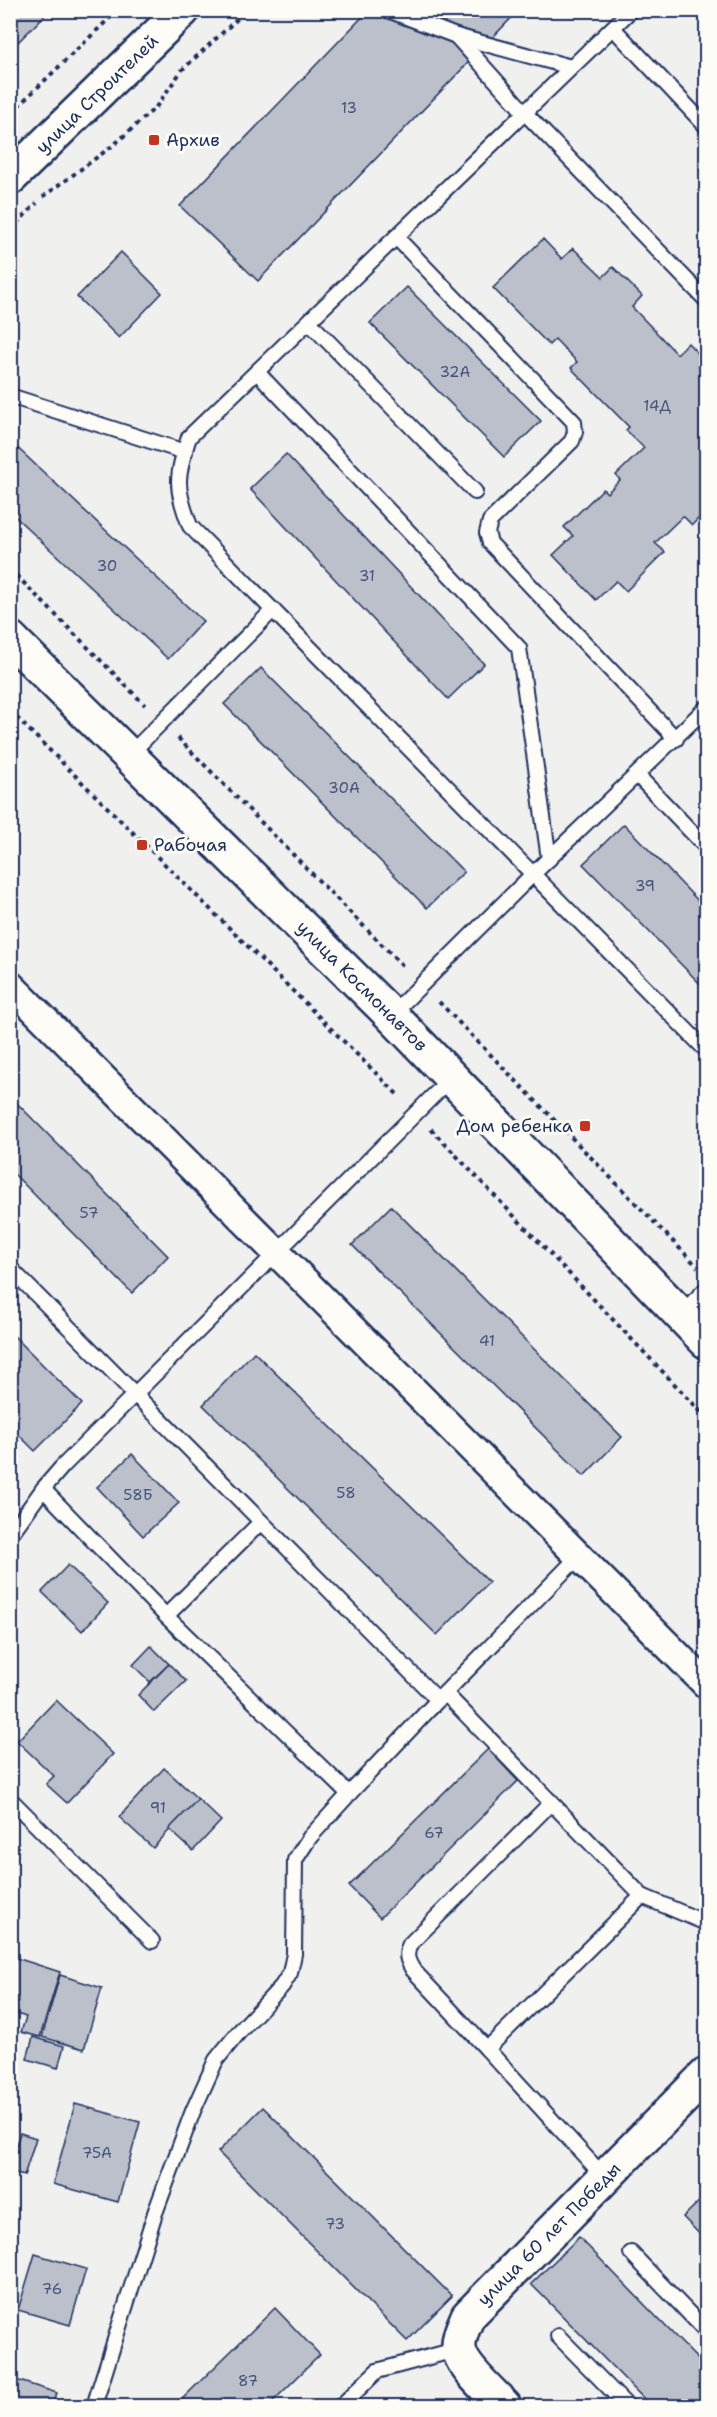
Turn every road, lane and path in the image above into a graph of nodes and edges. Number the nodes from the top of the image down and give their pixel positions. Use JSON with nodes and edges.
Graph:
{"nodes":[{"id":1,"x":118,"y":10,"type":"edge"},
{"id":2,"x":183,"y":10,"type":"edge"},
{"id":3,"x":247,"y":10,"type":"edge"},
{"id":4,"x":388,"y":10,"type":"edge"},
{"id":5,"x":631,"y":10,"type":"edge"},
{"id":6,"x":613,"y":28,"type":"junction"},
{"id":7,"x":456,"y":36,"type":"junction"},
{"id":8,"x":572,"y":67,"type":"junction"},
{"id":9,"x":10,"y":110,"type":"edge"},
{"id":10,"x":525,"y":113,"type":"junction"},
{"id":11,"x":706,"y":126,"type":"edge"},
{"id":12,"x":10,"y":178,"type":"edge"},
{"id":13,"x":10,"y":230,"type":"edge"},
{"id":14,"x":396,"y":237,"type":"junction"},
{"id":15,"x":706,"y":300,"type":"edge"},
{"id":16,"x":309,"y":322,"type":"junction"},
{"id":17,"x":257,"y":372,"type":"junction"},
{"id":18,"x":10,"y":396,"type":"edge"},
{"id":19,"x":184,"y":452,"type":"junction"},
{"id":20,"x":475,"y":492,"type":"dead end"},
{"id":21,"x":10,"y":569,"type":"edge"},
{"id":22,"x":273,"y":610,"type":"junction"},
{"id":23,"x":10,"y":638,"type":"edge"},
{"id":24,"x":706,"y":708,"type":"edge"},
{"id":25,"x":10,"y":711,"type":"edge"},
{"id":26,"x":162,"y":722,"type":"junction"},
{"id":27,"x":676,"y":739,"type":"junction"},
{"id":28,"x":129,"y":755,"type":"junction"},
{"id":29,"x":638,"y":776,"type":"junction"},
{"id":30,"x":706,"y":847,"type":"edge"},
{"id":31,"x":549,"y":859,"type":"junction"},
{"id":32,"x":533,"y":873,"type":"junction"},
{"id":33,"x":10,"y":985,"type":"edge"},
{"id":34,"x":422,"y":985,"type":"junction"},
{"id":35,"x":391,"y":1015,"type":"junction"},
{"id":36,"x":706,"y":1050,"type":"edge"},
{"id":37,"x":452,"y":1077,"type":"junction"},
{"id":38,"x":417,"y":1115,"type":"junction"},
{"id":39,"x":277,"y":1252,"type":"junction"},
{"id":40,"x":10,"y":1268,"type":"edge"},
{"id":41,"x":698,"y":1268,"type":"dead end"},
{"id":42,"x":706,"y":1289,"type":"edge"},
{"id":43,"x":681,"y":1314,"type":"junction"},
{"id":44,"x":706,"y":1341,"type":"edge"},
{"id":45,"x":135,"y":1396,"type":"junction"},
{"id":46,"x":706,"y":1417,"type":"edge"},
{"id":47,"x":43,"y":1489,"type":"junction"},
{"id":48,"x":261,"y":1522,"type":"junction"},
{"id":49,"x":10,"y":1535,"type":"edge"},
{"id":50,"x":579,"y":1556,"type":"junction"},
{"id":51,"x":166,"y":1616,"type":"junction"},
{"id":52,"x":706,"y":1684,"type":"edge"},
{"id":53,"x":441,"y":1696,"type":"junction"},
{"id":54,"x":349,"y":1794,"type":"junction"},
{"id":55,"x":10,"y":1799,"type":"edge"},
{"id":56,"x":552,"y":1802,"type":"junction"},
{"id":57,"x":642,"y":1896,"type":"junction"},
{"id":58,"x":706,"y":1923,"type":"edge"},
{"id":59,"x":152,"y":1941,"type":"dead end"},
{"id":60,"x":487,"y":2049,"type":"junction"},
{"id":61,"x":706,"y":2075,"type":"edge"},
{"id":62,"x":605,"y":2178,"type":"junction"},
{"id":63,"x":631,"y":2253,"type":"dead end"},
{"id":64,"x":706,"y":2331,"type":"edge"},
{"id":65,"x":558,"y":2336,"type":"dead end"},
{"id":66,"x":459,"y":2349,"type":"junction"},
{"id":67,"x":94,"y":2406,"type":"edge"},
{"id":68,"x":340,"y":2406,"type":"edge"},
{"id":69,"x":504,"y":2406,"type":"edge"},
{"id":70,"x":627,"y":2406,"type":"edge"}],
"edges":[{"from":1,"to":9,"type":"path"},
{"from":2,"to":12,"type":"main road","name":"улица Строителей"},
{"from":3,"to":13,"type":"path"},
{"from":4,"to":7,"type":"lane"},
{"from":5,"to":6,"type":"lane"},
{"from":6,"to":8,"type":"lane"},
{"from":6,"to":11,"type":"lane"},
{"from":7,"to":8,"type":"lane"},
{"from":7,"to":10,"type":"lane"},
{"from":8,"to":10,"type":"lane"},
{"from":10,"to":14,"type":"lane"},
{"from":10,"to":15,"type":"lane"},
{"from":14,"to":16,"type":"lane"},
{"from":14,"to":27,"type":"lane"},
{"from":16,"to":17,"type":"lane"},
{"from":16,"to":20,"type":"lane"},
{"from":17,"to":19,"type":"lane"},
{"from":17,"to":31,"type":"lane"},
{"from":18,"to":19,"type":"lane"},
{"from":19,"to":22,"type":"lane"},
{"from":21,"to":26,"type":"path"},
{"from":22,"to":26,"type":"lane"},
{"from":22,"to":32,"type":"lane"},
{"from":23,"to":28,"type":"main road","name":"улица Космонавтов"},
{"from":24,"to":27,"type":"lane"},
{"from":25,"to":38,"type":"path"},
{"from":26,"to":28,"type":"lane"},
{"from":26,"to":34,"type":"path"},
{"from":27,"to":29,"type":"lane"},
{"from":28,"to":35,"type":"main road","name":"улица Космонавтов"},
{"from":29,"to":30,"type":"lane"},
{"from":29,"to":31,"type":"lane"},
{"from":31,"to":32,"type":"lane"},
{"from":32,"to":34,"type":"lane"},
{"from":32,"to":36,"type":"lane"},
{"from":33,"to":39,"type":"street"},
{"from":34,"to":35,"type":"lane"},
{"from":34,"to":41,"type":"path"},
{"from":35,"to":37,"type":"main road","name":"улица Космонавтов"},
{"from":37,"to":38,"type":"lane"},
{"from":37,"to":43,"type":"main road","name":"улица Космонавтов"},
{"from":38,"to":39,"type":"lane"},
{"from":38,"to":46,"type":"path"},
{"from":39,"to":45,"type":"lane"},
{"from":39,"to":50,"type":"street"},
{"from":40,"to":45,"type":"lane"},
{"from":42,"to":43,"type":"lane"},
{"from":43,"to":44,"type":"main road","name":"улица Космонавтов"},
{"from":45,"to":47,"type":"lane"},
{"from":45,"to":48,"type":"lane"},
{"from":47,"to":49,"type":"lane"},
{"from":47,"to":51,"type":"lane"},
{"from":48,"to":51,"type":"lane"},
{"from":48,"to":53,"type":"lane"},
{"from":50,"to":52,"type":"street"},
{"from":50,"to":53,"type":"lane"},
{"from":51,"to":54,"type":"lane"},
{"from":53,"to":54,"type":"lane"},
{"from":53,"to":56,"type":"lane"},
{"from":54,"to":67,"type":"lane"},
{"from":55,"to":59,"type":"lane"},
{"from":56,"to":57,"type":"lane"},
{"from":56,"to":60,"type":"lane"},
{"from":57,"to":58,"type":"lane"},
{"from":57,"to":60,"type":"lane"},
{"from":60,"to":62,"type":"lane"},
{"from":61,"to":62,"type":"main road","name":"улица 60 лет Победы"},
{"from":62,"to":66,"type":"main road","name":"улица 60 лет Победы"},
{"from":63,"to":64,"type":"lane"},
{"from":65,"to":70,"type":"lane"},
{"from":66,"to":68,"type":"lane"},
{"from":66,"to":69,"type":"main road"}]}
